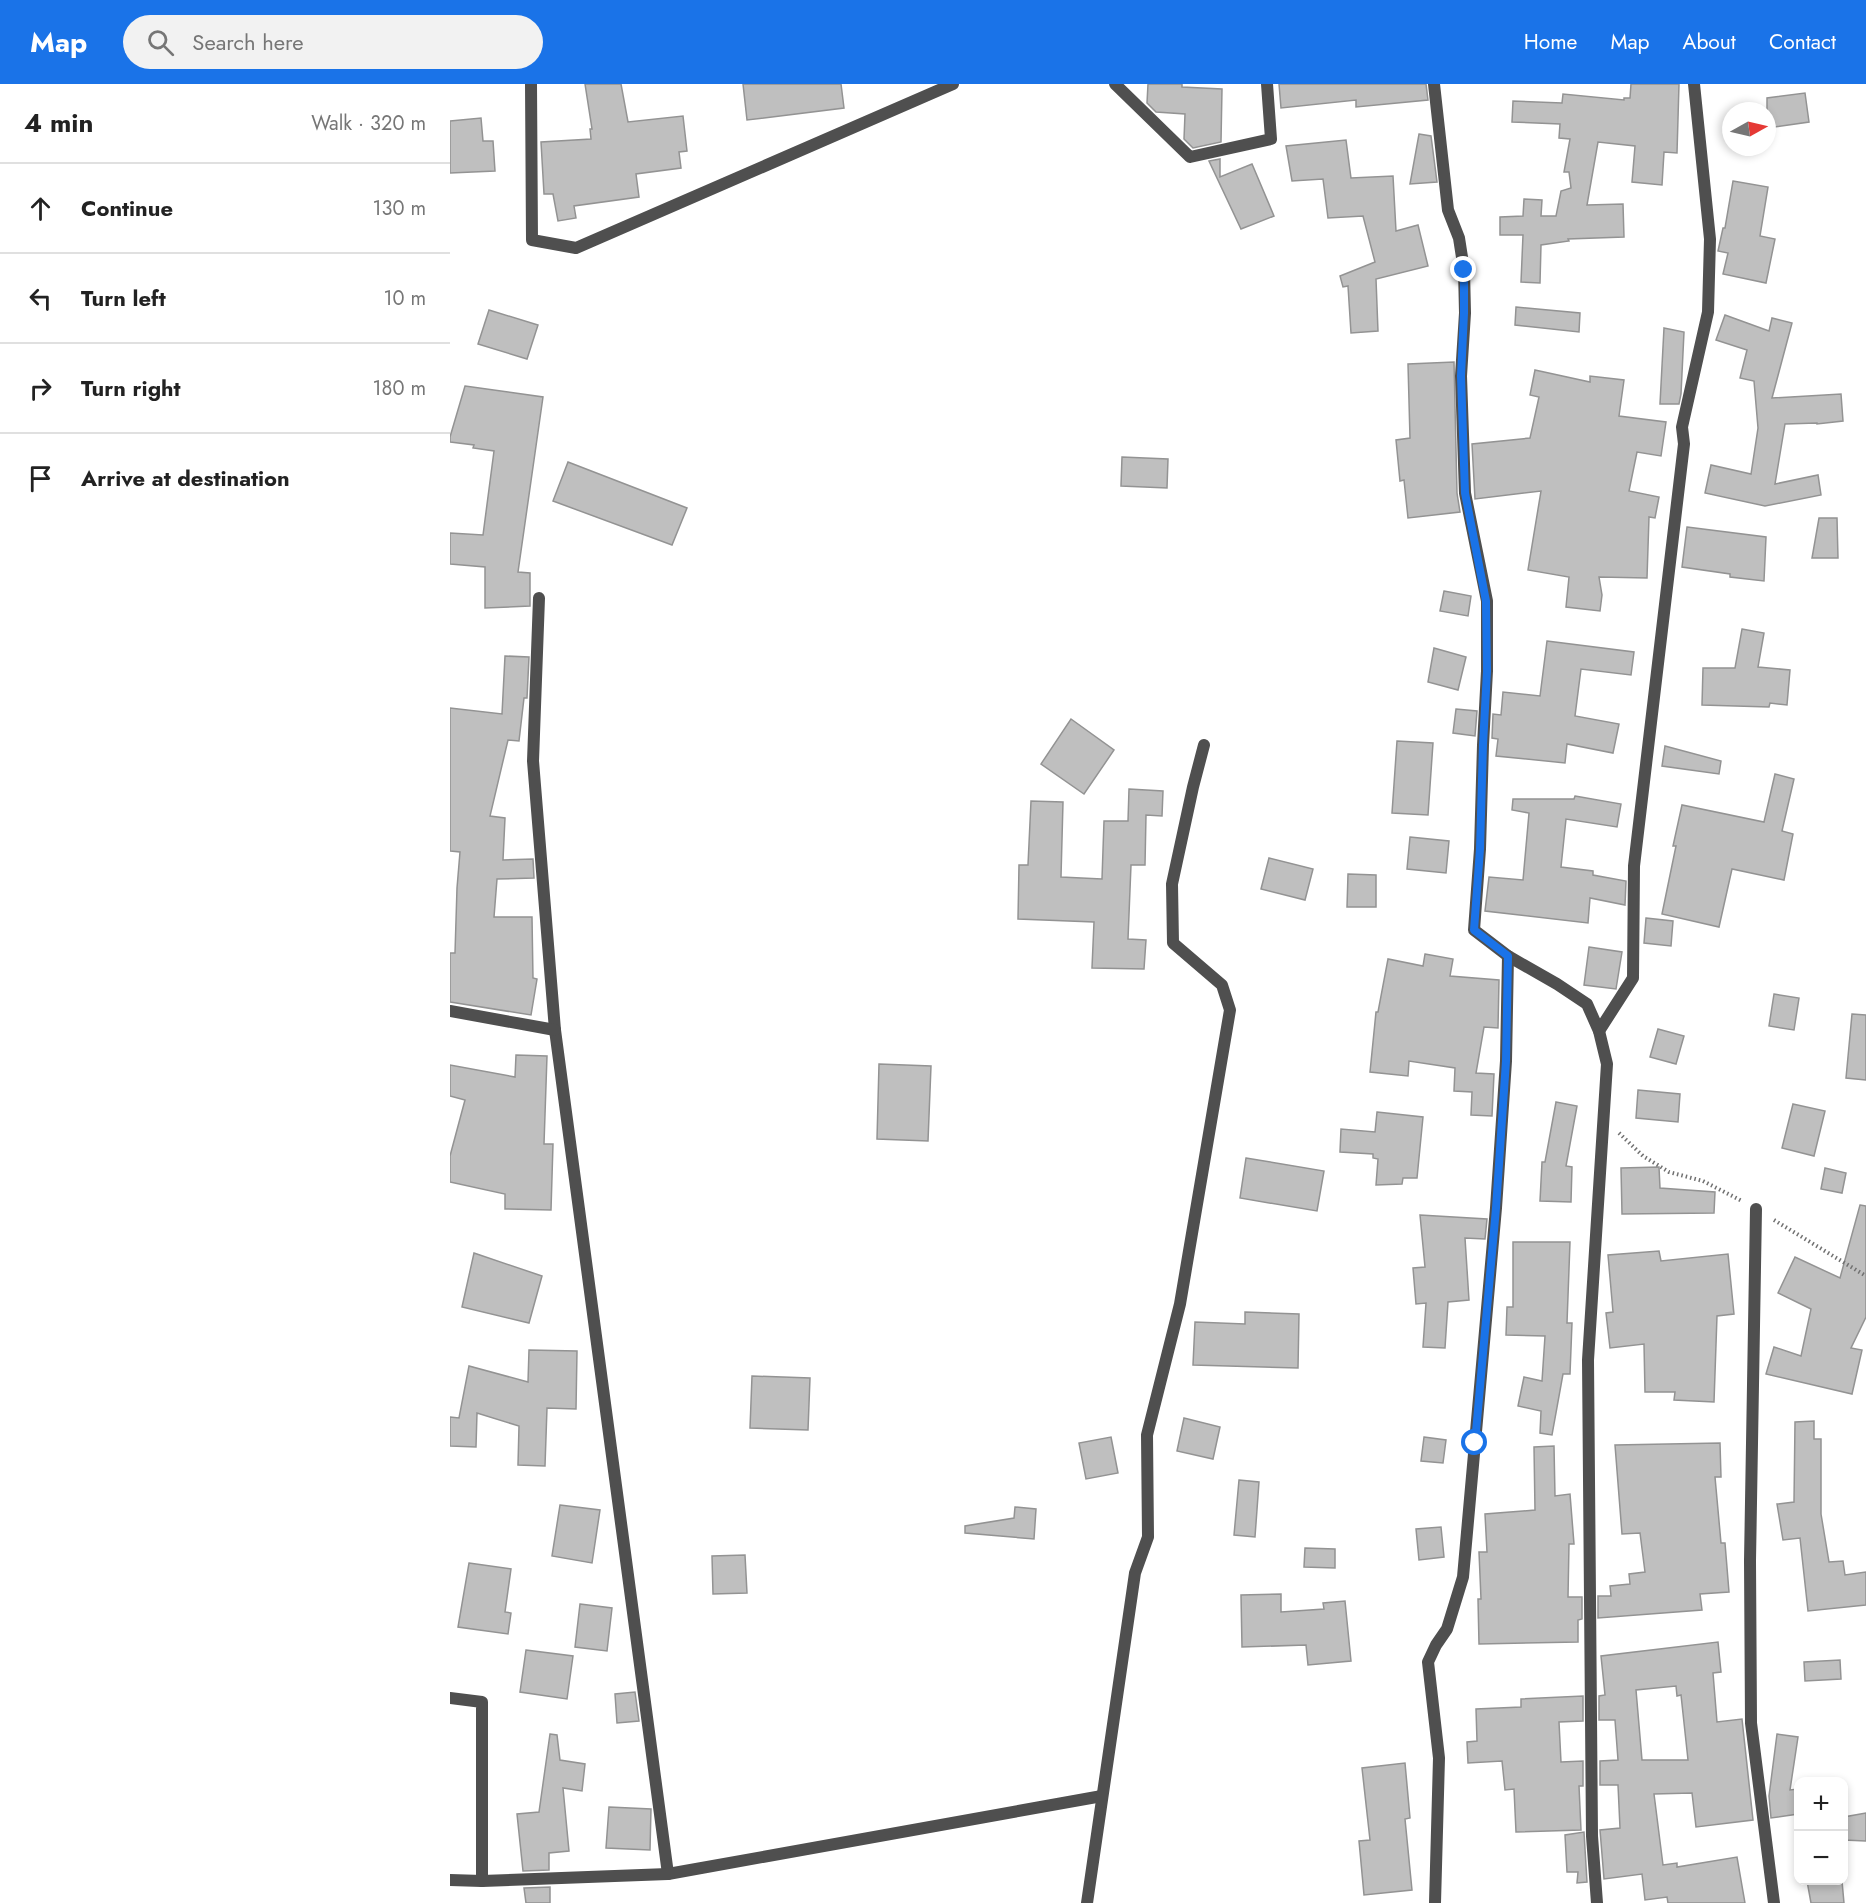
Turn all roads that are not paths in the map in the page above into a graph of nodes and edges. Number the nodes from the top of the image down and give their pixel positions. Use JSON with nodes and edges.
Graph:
{"nodes":[{"id":1,"x":531,"y":84,"type":"edge"},
{"id":2,"x":953,"y":84,"type":"edge"},
{"id":3,"x":1115,"y":84,"type":"edge"},
{"id":4,"x":1267,"y":84,"type":"edge"},
{"id":5,"x":1434,"y":84,"type":"edge"},
{"id":6,"x":1694,"y":84,"type":"edge"},
{"id":7,"x":539,"y":598,"type":"dead end"},
{"id":8,"x":1204,"y":745,"type":"dead end"},
{"id":9,"x":1508,"y":956,"type":"junction"},
{"id":10,"x":450,"y":1011,"type":"edge"},
{"id":11,"x":555,"y":1029,"type":"junction"},
{"id":12,"x":1599,"y":1031,"type":"junction"},
{"id":13,"x":1756,"y":1209,"type":"road end"},
{"id":14,"x":450,"y":1698,"type":"edge"},
{"id":15,"x":1102,"y":1796,"type":"junction"},
{"id":16,"x":668,"y":1874,"type":"junction"},
{"id":17,"x":450,"y":1880,"type":"edge"},
{"id":18,"x":482,"y":1881,"type":"junction"},
{"id":19,"x":1087,"y":1903,"type":"edge"},
{"id":20,"x":1435,"y":1903,"type":"edge"},
{"id":21,"x":1597,"y":1903,"type":"edge"},
{"id":22,"x":1774,"y":1903,"type":"edge"}],
"edges":[{"from":1,"to":2,"type":"street"},
{"from":3,"to":4,"type":"street"},
{"from":5,"to":9,"type":"street"},
{"from":6,"to":12,"type":"street"},
{"from":7,"to":11,"type":"street"},
{"from":8,"to":15,"type":"street"},
{"from":9,"to":12,"type":"street"},
{"from":9,"to":20,"type":"street"},
{"from":10,"to":11,"type":"street"},
{"from":11,"to":16,"type":"street"},
{"from":12,"to":21,"type":"street"},
{"from":13,"to":22,"type":"street"},
{"from":14,"to":18,"type":"street"},
{"from":15,"to":16,"type":"street"},
{"from":15,"to":19,"type":"street"},
{"from":16,"to":18,"type":"street"},
{"from":17,"to":18,"type":"street"}]}
